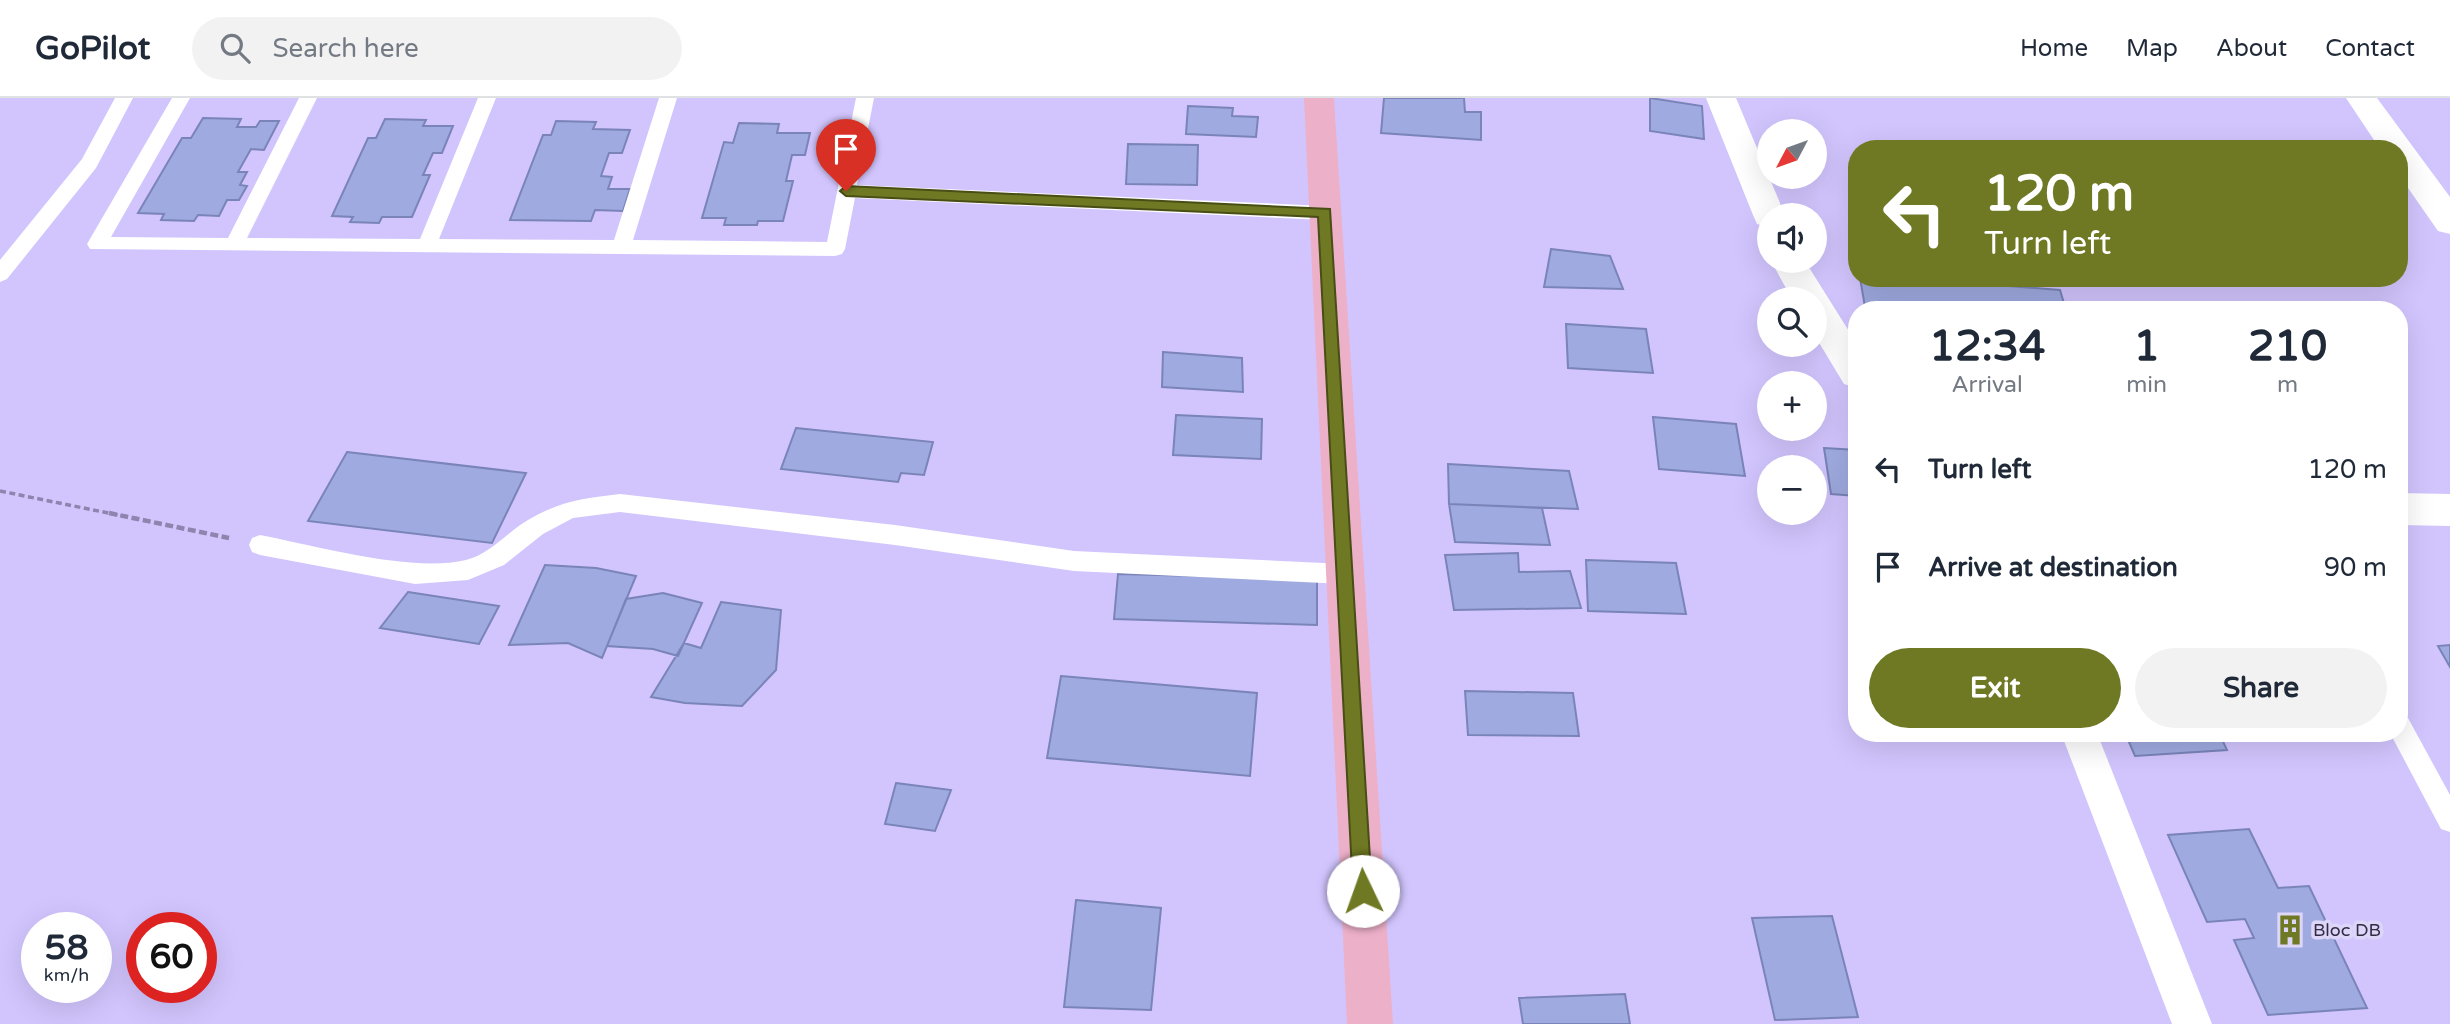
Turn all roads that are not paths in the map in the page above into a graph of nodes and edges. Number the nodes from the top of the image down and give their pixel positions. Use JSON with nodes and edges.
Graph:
{"nodes":[{"id":1,"x":124,"y":98,"type":"edge"},
{"id":2,"x":181,"y":98,"type":"edge"},
{"id":3,"x":308,"y":98,"type":"edge"},
{"id":4,"x":487,"y":98,"type":"edge"},
{"id":5,"x":668,"y":98,"type":"edge"},
{"id":6,"x":865,"y":98,"type":"edge"},
{"id":7,"x":1319,"y":98,"type":"edge"},
{"id":8,"x":1721,"y":98,"type":"edge"},
{"id":9,"x":2361,"y":98,"type":"edge"},
{"id":10,"x":2391,"y":140,"type":"edge"},
{"id":11,"x":2408,"y":164,"type":"edge"},
{"id":12,"x":846,"y":191,"type":"junction"},
{"id":13,"x":1764,"y":203,"type":"edge"},
{"id":14,"x":1325,"y":213,"type":"junction"},
{"id":15,"x":2450,"y":222,"type":"edge"},
{"id":16,"x":234,"y":245,"type":"junction"},
{"id":17,"x":426,"y":247,"type":"junction"},
{"id":18,"x":621,"y":248,"type":"junction"},
{"id":19,"x":0,"y":274,"type":"edge"},
{"id":20,"x":1827,"y":327,"type":"edge"},
{"id":21,"x":1848,"y":360,"type":"edge"},
{"id":22,"x":2408,"y":509,"type":"edge"},
{"id":23,"x":2450,"y":510,"type":"edge"},
{"id":24,"x":260,"y":545,"type":"road end"},
{"id":25,"x":1345,"y":573,"type":"junction"},
{"id":26,"x":2082,"y":742,"type":"edge"},
{"id":27,"x":2408,"y":742,"type":"edge"},
{"id":28,"x":2448,"y":813,"type":"edge"},
{"id":29,"x":1370,"y":1024,"type":"edge"},
{"id":30,"x":2192,"y":1024,"type":"edge"}],
"edges":[{"from":1,"to":19,"type":"lane"},
{"from":2,"to":16,"type":"lane"},
{"from":3,"to":16,"type":"lane"},
{"from":4,"to":17,"type":"lane"},
{"from":5,"to":18,"type":"lane"},
{"from":6,"to":12,"type":"lane"},
{"from":7,"to":14,"type":"main road"},
{"from":8,"to":13,"type":"street"},
{"from":9,"to":10,"type":"street"},
{"from":11,"to":15,"type":"street"},
{"from":12,"to":14,"type":"lane"},
{"from":12,"to":18,"type":"lane"},
{"from":14,"to":25,"type":"main road"},
{"from":16,"to":17,"type":"lane"},
{"from":17,"to":18,"type":"lane"},
{"from":20,"to":21,"type":"street"},
{"from":22,"to":23,"type":"street"},
{"from":24,"to":25,"type":"lane"},
{"from":25,"to":29,"type":"main road"},
{"from":26,"to":30,"type":"street"},
{"from":27,"to":28,"type":"lane"}]}
